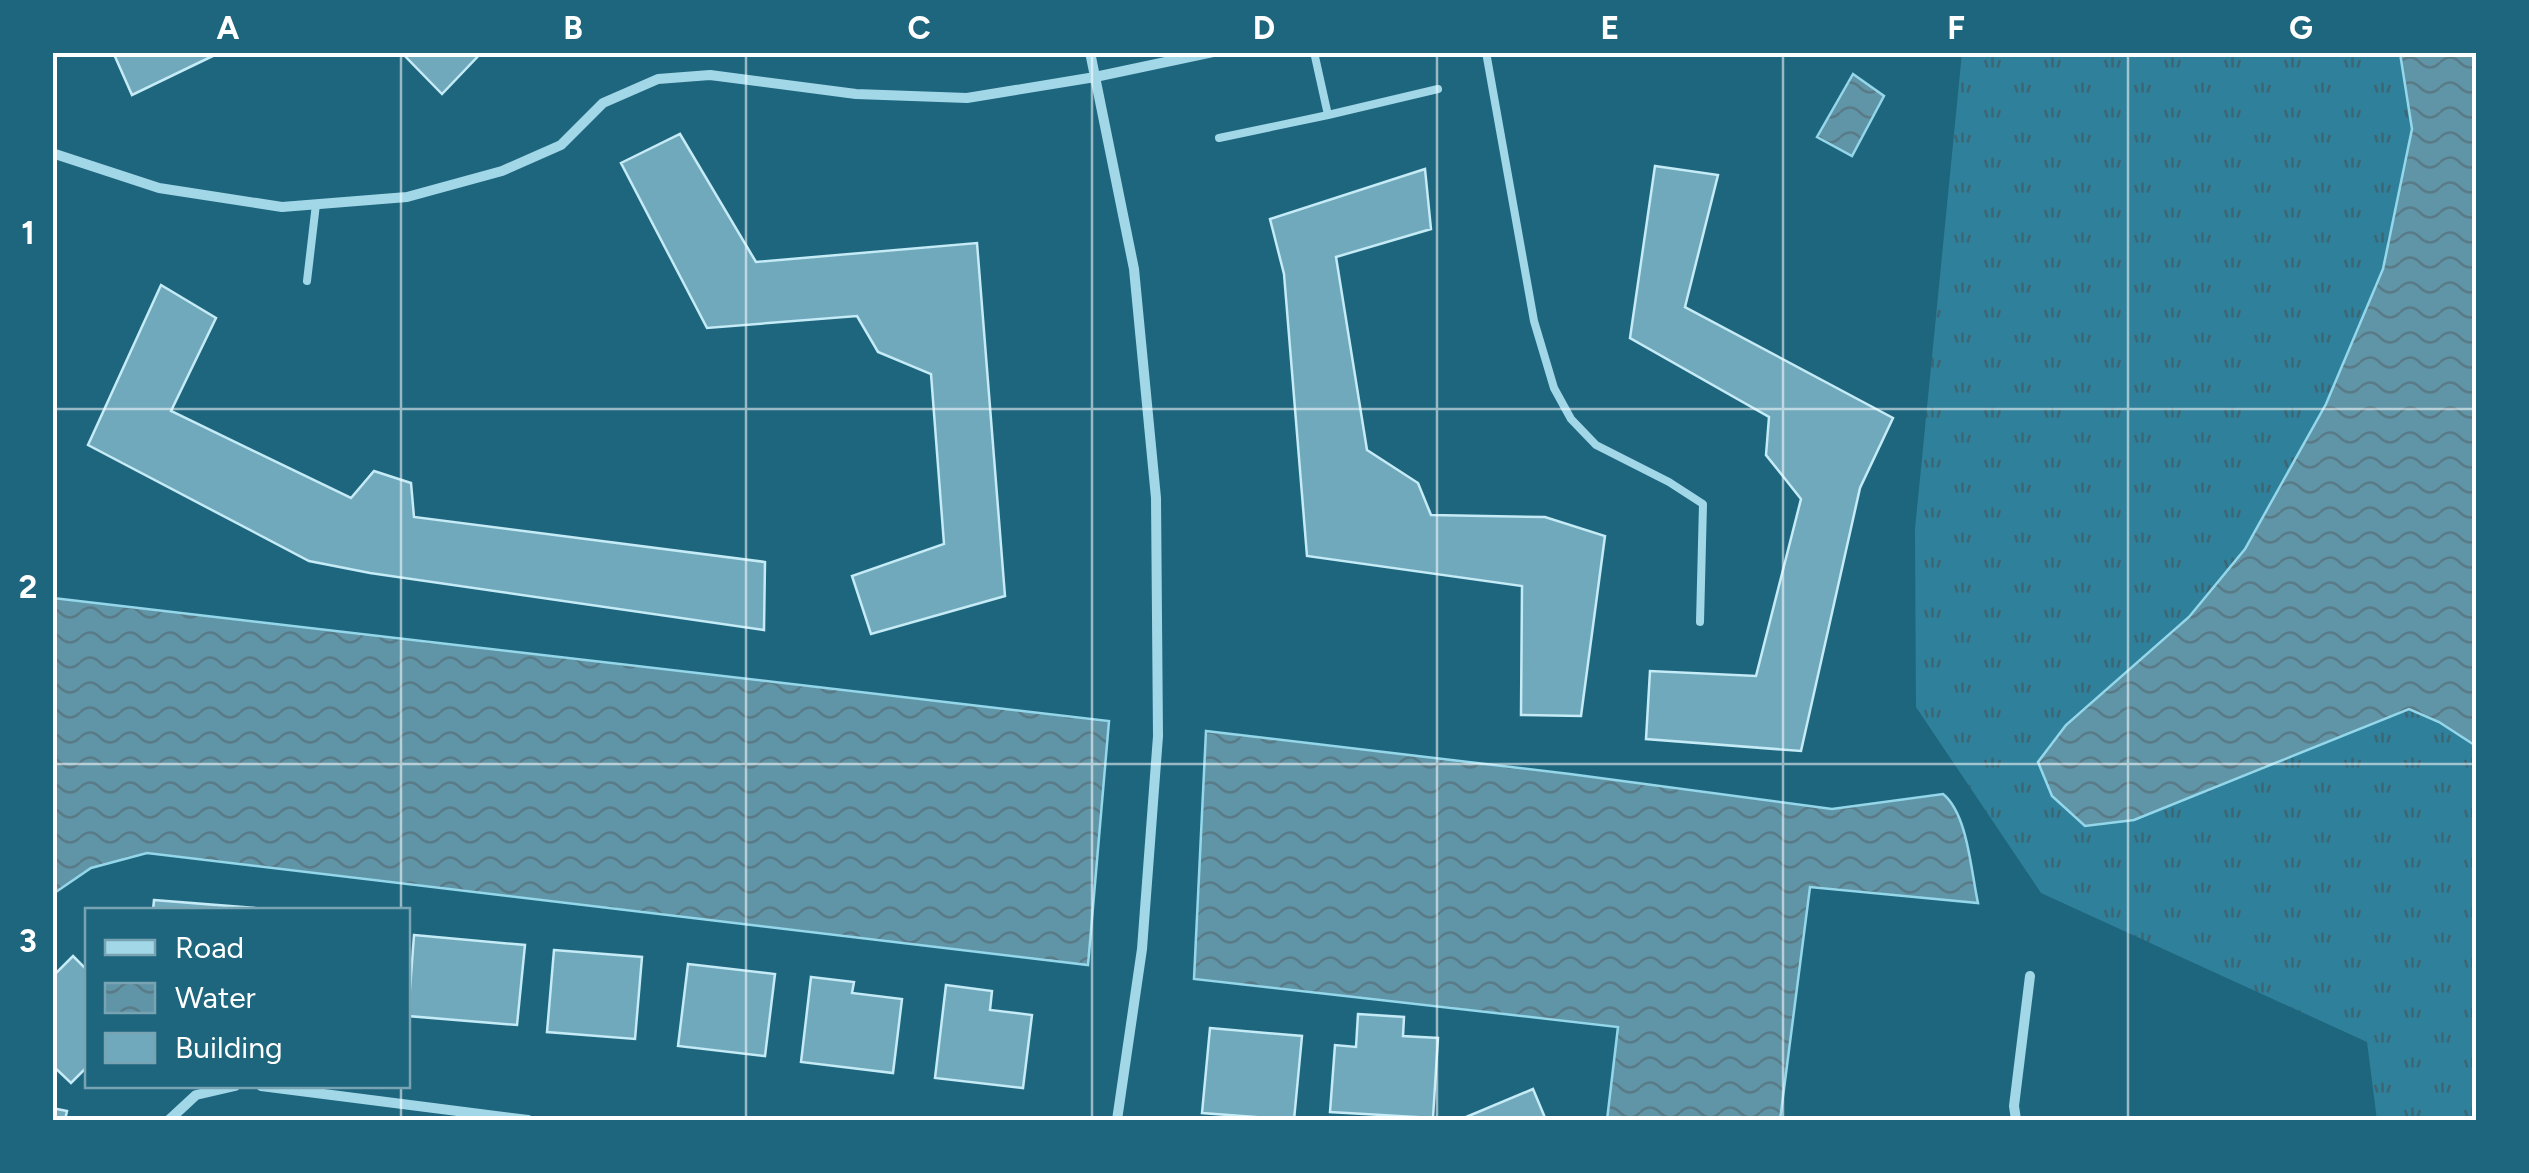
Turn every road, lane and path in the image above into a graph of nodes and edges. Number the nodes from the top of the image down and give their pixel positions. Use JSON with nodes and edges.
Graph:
{"nodes":[{"id":1,"x":1090,"y":52,"type":"edge"},
{"id":2,"x":1213,"y":52,"type":"edge"},
{"id":3,"x":1314,"y":52,"type":"edge"},
{"id":4,"x":1486,"y":52,"type":"edge"},
{"id":5,"x":1095,"y":77,"type":"junction"},
{"id":6,"x":1438,"y":89,"type":"dead end"},
{"id":7,"x":1328,"y":115,"type":"junction"},
{"id":8,"x":1220,"y":138,"type":"dead end"},
{"id":9,"x":52,"y":153,"type":"edge"},
{"id":10,"x":316,"y":204,"type":"junction"},
{"id":11,"x":307,"y":280,"type":"dead end"},
{"id":12,"x":1700,"y":622,"type":"dead end"},
{"id":13,"x":2030,"y":976,"type":"dead end"},
{"id":14,"x":227,"y":1088,"type":"edge"},
{"id":15,"x":277,"y":1088,"type":"edge"},
{"id":16,"x":169,"y":1120,"type":"edge"},
{"id":17,"x":528,"y":1120,"type":"edge"},
{"id":18,"x":1117,"y":1120,"type":"edge"},
{"id":19,"x":2016,"y":1120,"type":"edge"}],
"edges":[{"from":1,"to":5,"type":"street"},
{"from":2,"to":5,"type":"street"},
{"from":3,"to":7,"type":"lane"},
{"from":4,"to":12,"type":"lane"},
{"from":5,"to":10,"type":"street"},
{"from":5,"to":18,"type":"street"},
{"from":6,"to":7,"type":"lane"},
{"from":7,"to":8,"type":"lane"},
{"from":9,"to":10,"type":"street"},
{"from":10,"to":11,"type":"lane"},
{"from":13,"to":19,"type":"street"},
{"from":14,"to":16,"type":"street"},
{"from":15,"to":17,"type":"street"}]}
